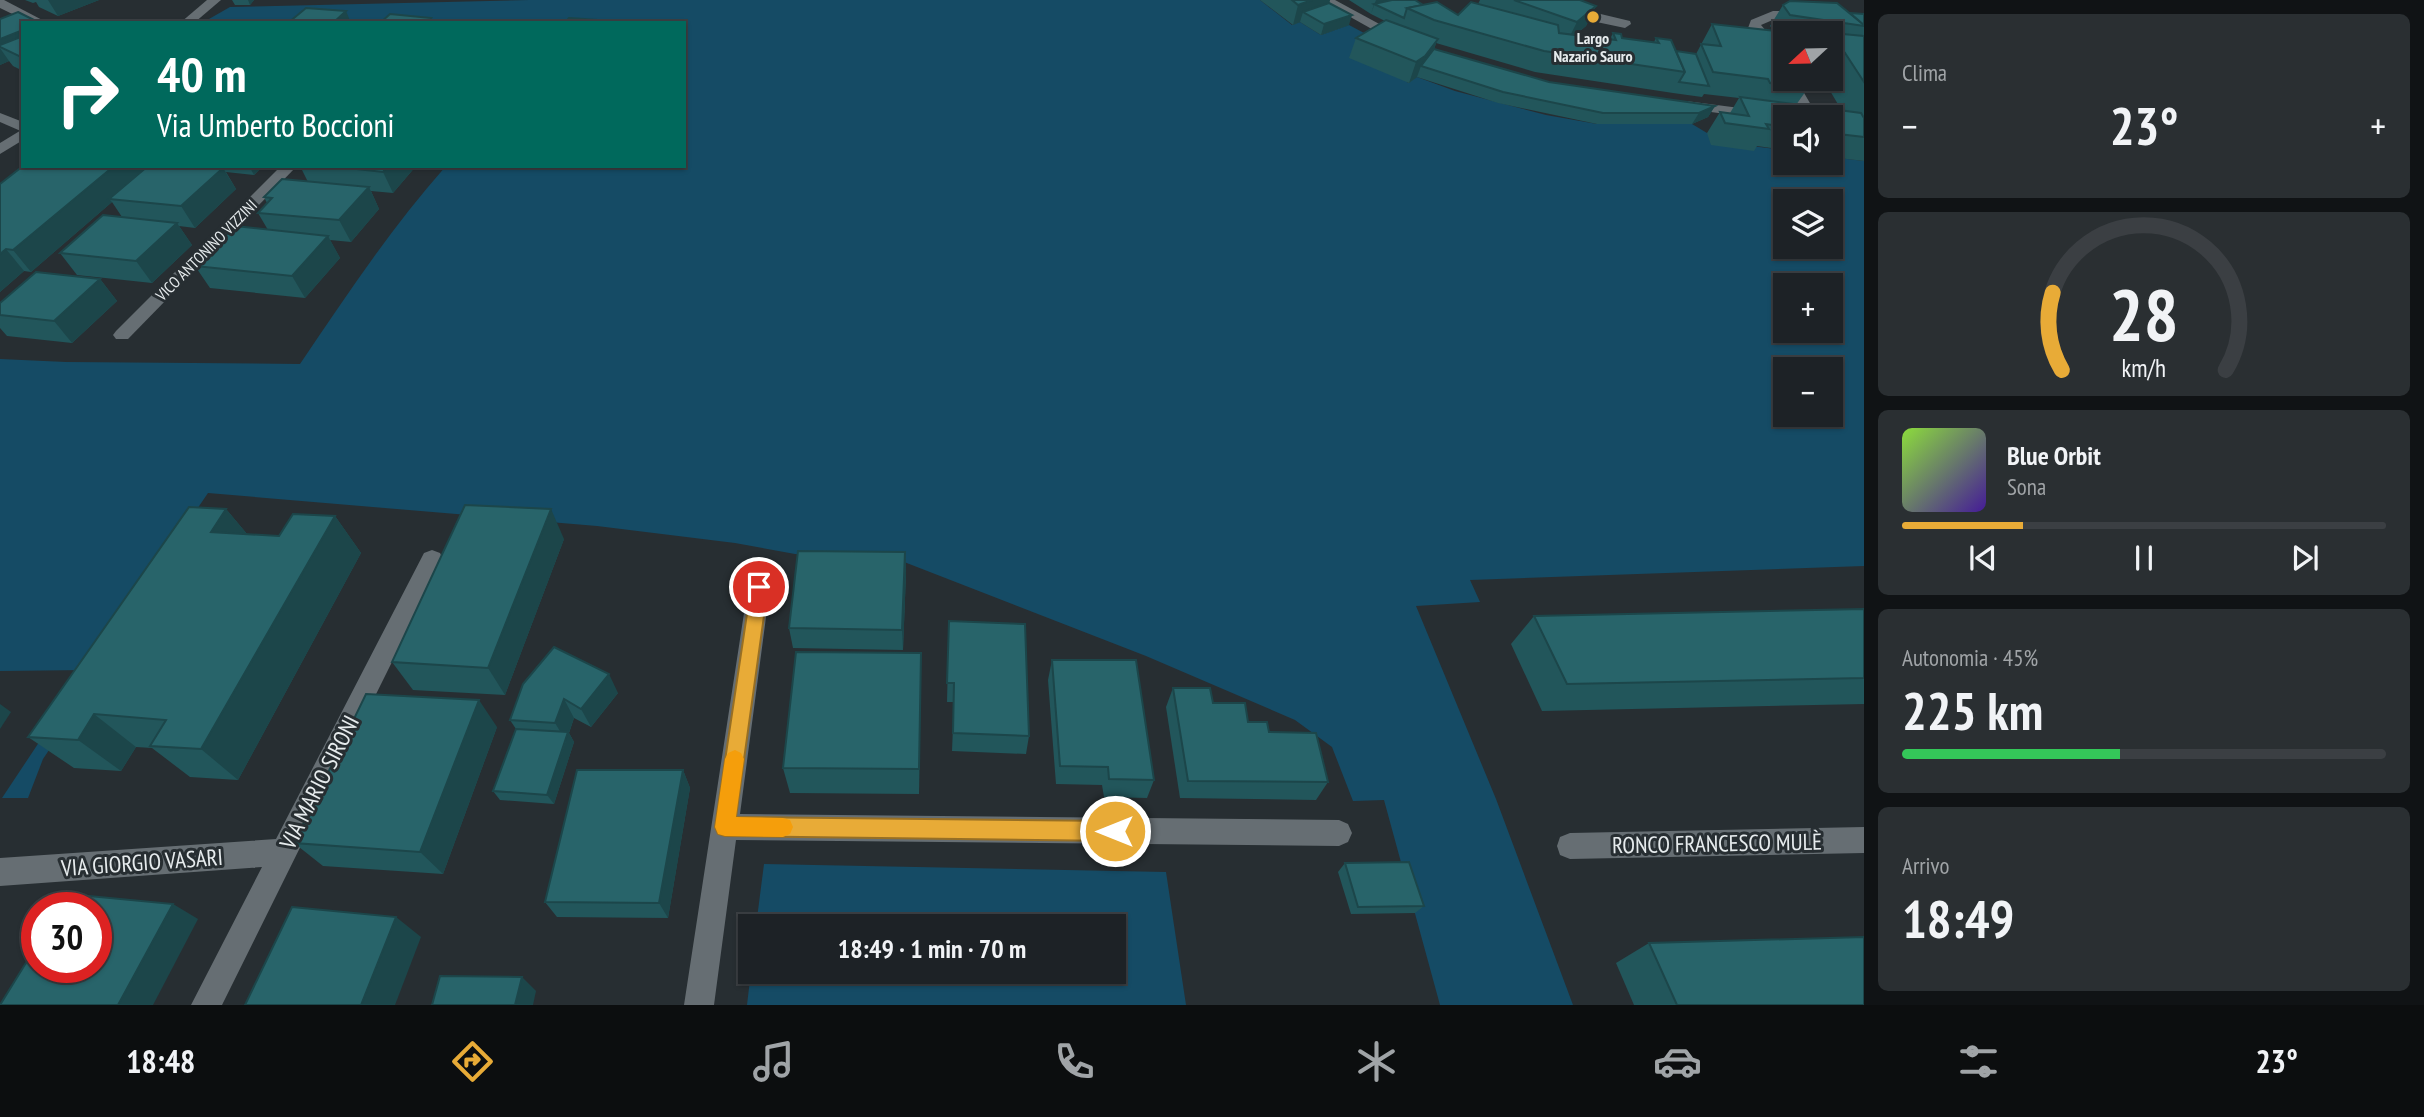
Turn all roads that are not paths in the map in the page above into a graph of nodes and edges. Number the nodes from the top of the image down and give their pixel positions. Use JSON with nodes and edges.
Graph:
{"nodes":[{"id":1,"x":215,"y":0,"type":"edge"},
{"id":2,"x":1326,"y":0,"type":"edge"},
{"id":3,"x":1529,"y":0,"type":"edge"},
{"id":4,"x":0,"y":3,"type":"edge"},
{"id":5,"x":1823,"y":15,"type":"edge"},
{"id":6,"x":38,"y":21,"type":"edge"},
{"id":7,"x":189,"y":21,"type":"edge"},
{"id":8,"x":1625,"y":24,"type":"dead end"},
{"id":9,"x":1773,"y":39,"type":"edge"},
{"id":10,"x":1408,"y":42,"type":"edge"},
{"id":11,"x":1677,"y":104,"type":"edge"},
{"id":12,"x":1773,"y":116,"type":"edge"},
{"id":13,"x":0,"y":117,"type":"edge"},
{"id":14,"x":21,"y":129,"type":"edge"},
{"id":15,"x":21,"y":132,"type":"edge"},
{"id":16,"x":0,"y":150,"type":"edge"},
{"id":17,"x":288,"y":168,"type":"edge"},
{"id":18,"x":122,"y":335,"type":"dead end"},
{"id":19,"x":432,"y":559,"type":"dead end"},
{"id":20,"x":759,"y":587,"type":"dead end"},
{"id":21,"x":725,"y":827,"type":"junction"},
{"id":22,"x":1339,"y":833,"type":"dead end"},
{"id":23,"x":1864,"y":840,"type":"edge"},
{"id":24,"x":1570,"y":846,"type":"dead end"},
{"id":25,"x":283,"y":852,"type":"junction"},
{"id":26,"x":0,"y":872,"type":"edge"},
{"id":27,"x":206,"y":1005,"type":"edge"},
{"id":28,"x":699,"y":1005,"type":"edge"}],
"edges":[{"from":1,"to":7,"type":"street"},
{"from":2,"to":10,"type":"street"},
{"from":3,"to":8,"type":"street"},
{"from":4,"to":6,"type":"street"},
{"from":5,"to":9,"type":"street"},
{"from":11,"to":12,"type":"street"},
{"from":13,"to":14,"type":"street"},
{"from":15,"to":16,"type":"street"},
{"from":17,"to":18,"type":"street","name":"VICO ANTONINO VIZZINI"},
{"from":19,"to":25,"type":"street","name":"VIA MARIO SIRONI"},
{"from":20,"to":21,"type":"street"},
{"from":21,"to":22,"type":"street"},
{"from":21,"to":28,"type":"street"},
{"from":23,"to":24,"type":"street","name":"RONCO FRANCESCO MULÈ"},
{"from":25,"to":26,"type":"street","name":"VIA GIORGIO VASARI"},
{"from":25,"to":27,"type":"street","name":"VIA MARIO SIRONI"}]}
